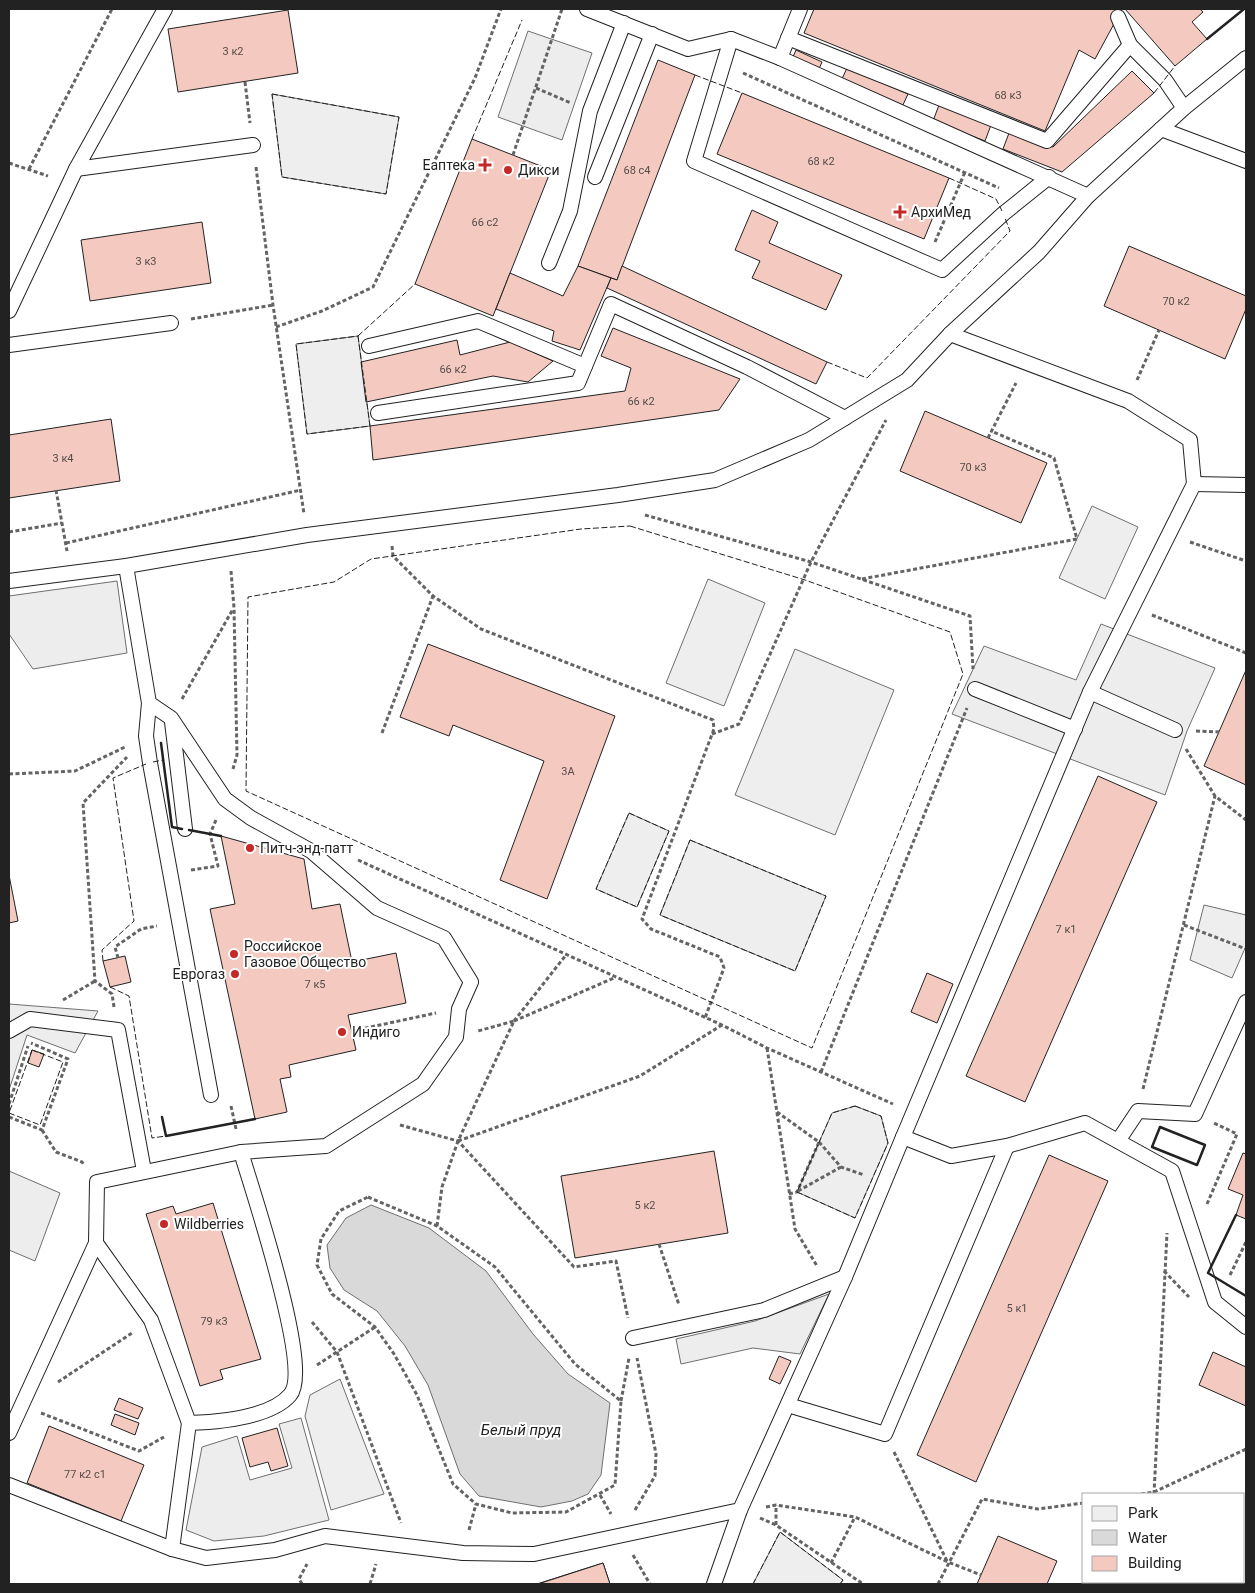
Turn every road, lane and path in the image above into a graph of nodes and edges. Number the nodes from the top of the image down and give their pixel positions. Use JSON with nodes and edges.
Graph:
{"nodes":[{"id":1,"x":112,"y":9,"type":"edge"},
{"id":2,"x":165,"y":9,"type":"edge"},
{"id":3,"x":502,"y":9,"type":"edge"},
{"id":4,"x":562,"y":9,"type":"edge"},
{"id":5,"x":587,"y":9,"type":"edge"},
{"id":6,"x":800,"y":9,"type":"edge"},
{"id":7,"x":1118,"y":18,"type":"dead end"},
{"id":8,"x":624,"y":23,"type":"junction"},
{"id":9,"x":652,"y":34,"type":"junction"},
{"id":10,"x":788,"y":38,"type":"junction"},
{"id":11,"x":731,"y":39,"type":"junction"},
{"id":12,"x":1130,"y":45,"type":"junction"},
{"id":13,"x":780,"y":58,"type":"junction"},
{"id":14,"x":1246,"y":58,"type":"edge"},
{"id":15,"x":722,"y":64,"type":"junction"},
{"id":16,"x":245,"y":82,"type":"dead end"},
{"id":17,"x":536,"y":88,"type":"junction"},
{"id":18,"x":1184,"y":108,"type":"junction"},
{"id":19,"x":590,"y":111,"type":"junction"},
{"id":20,"x":1161,"y":129,"type":"junction"},
{"id":21,"x":253,"y":145,"type":"junction"},
{"id":22,"x":513,"y":155,"type":"dead end"},
{"id":23,"x":1246,"y":161,"type":"edge"},
{"id":24,"x":9,"y":163,"type":"edge"},
{"id":25,"x":29,"y":169,"type":"junction"},
{"id":26,"x":76,"y":169,"type":"junction"},
{"id":27,"x":965,"y":172,"type":"junction"},
{"id":28,"x":595,"y":177,"type":"dead end"},
{"id":29,"x":1049,"y":177,"type":"junction"},
{"id":30,"x":69,"y":183,"type":"junction"},
{"id":31,"x":1088,"y":196,"type":"junction"},
{"id":32,"x":1014,"y":205,"type":"junction"},
{"id":33,"x":549,"y":262,"type":"dead end"},
{"id":34,"x":926,"y":263,"type":"junction"},
{"id":35,"x":273,"y":305,"type":"junction"},
{"id":36,"x":9,"y":311,"type":"edge"},
{"id":37,"x":171,"y":323,"type":"joint"},
{"id":38,"x":276,"y":327,"type":"junction"},
{"id":39,"x":1159,"y":330,"type":"dead end"},
{"id":40,"x":950,"y":334,"type":"junction"},
{"id":41,"x":9,"y":345,"type":"edge"},
{"id":42,"x":369,"y":346,"type":"dead end"},
{"id":43,"x":1026,"y":363,"type":"junction"},
{"id":44,"x":585,"y":366,"type":"junction"},
{"id":45,"x":1128,"y":401,"type":"junction"},
{"id":46,"x":378,"y":413,"type":"dead end"},
{"id":47,"x":889,"y":414,"type":"dead end"},
{"id":48,"x":845,"y":418,"type":"junction"},
{"id":49,"x":991,"y":431,"type":"junction"},
{"id":50,"x":988,"y":438,"type":"dead end"},
{"id":51,"x":1194,"y":484,"type":"junction"},
{"id":52,"x":1246,"y":485,"type":"edge"},
{"id":53,"x":56,"y":490,"type":"dead end"},
{"id":54,"x":301,"y":490,"type":"junction"},
{"id":55,"x":643,"y":514,"type":"dead end"},
{"id":56,"x":62,"y":523,"type":"junction"},
{"id":57,"x":9,"y":532,"type":"edge"},
{"id":58,"x":307,"y":535,"type":"junction"},
{"id":59,"x":1169,"y":535,"type":"junction"},
{"id":60,"x":66,"y":543,"type":"junction"},
{"id":61,"x":392,"y":543,"type":"dead end"},
{"id":62,"x":229,"y":547,"type":"junction"},
{"id":63,"x":1246,"y":561,"type":"edge"},
{"id":64,"x":811,"y":562,"type":"junction"},
{"id":65,"x":126,"y":566,"type":"junction"},
{"id":66,"x":71,"y":572,"type":"junction"},
{"id":67,"x":861,"y":579,"type":"junction"},
{"id":68,"x":9,"y":581,"type":"edge"},
{"id":69,"x":433,"y":596,"type":"junction"},
{"id":70,"x":1133,"y":607,"type":"junction"},
{"id":71,"x":234,"y":608,"type":"junction"},
{"id":72,"x":1246,"y":653,"type":"edge"},
{"id":73,"x":974,"y":689,"type":"junction"},
{"id":74,"x":1090,"y":692,"type":"junction"},
{"id":75,"x":149,"y":702,"type":"junction"},
{"id":76,"x":171,"y":718,"type":"junction"},
{"id":77,"x":1075,"y":729,"type":"junction"},
{"id":78,"x":1175,"y":730,"type":"joint"},
{"id":79,"x":382,"y":733,"type":"dead end"},
{"id":80,"x":712,"y":734,"type":"junction"},
{"id":81,"x":146,"y":736,"type":"junction"},
{"id":82,"x":9,"y":774,"type":"edge"},
{"id":83,"x":1216,"y":796,"type":"junction"},
{"id":84,"x":225,"y":799,"type":"junction"},
{"id":85,"x":1246,"y":820,"type":"edge"},
{"id":86,"x":185,"y":829,"type":"dead end"},
{"id":87,"x":210,"y":834,"type":"dead end"},
{"id":88,"x":351,"y":857,"type":"dead end"},
{"id":89,"x":218,"y":866,"type":"dead end"},
{"id":90,"x":1184,"y":926,"type":"junction"},
{"id":91,"x":141,"y":929,"type":"dead end"},
{"id":92,"x":1246,"y":949,"type":"edge"},
{"id":93,"x":566,"y":955,"type":"junction"},
{"id":94,"x":118,"y":958,"type":"dead end"},
{"id":95,"x":614,"y":978,"type":"junction"},
{"id":96,"x":1246,"y":1002,"type":"edge"},
{"id":97,"x":459,"y":1009,"type":"junction"},
{"id":98,"x":705,"y":1018,"type":"junction"},
{"id":99,"x":514,"y":1021,"type":"junction"},
{"id":100,"x":722,"y":1025,"type":"junction"},
{"id":101,"x":118,"y":1030,"type":"junction"},
{"id":102,"x":9,"y":1031,"type":"edge"},
{"id":103,"x":352,"y":1031,"type":"dead end"},
{"id":104,"x":456,"y":1037,"type":"junction"},
{"id":105,"x":768,"y":1048,"type":"junction"},
{"id":106,"x":821,"y":1072,"type":"junction"},
{"id":107,"x":211,"y":1095,"type":"dead end"},
{"id":108,"x":229,"y":1097,"type":"dead end"},
{"id":109,"x":9,"y":1104,"type":"edge"},
{"id":110,"x":777,"y":1111,"type":"junction"},
{"id":111,"x":1138,"y":1111,"type":"junction"},
{"id":112,"x":913,"y":1112,"type":"junction"},
{"id":113,"x":1195,"y":1114,"type":"junction"},
{"id":114,"x":9,"y":1117,"type":"edge"},
{"id":115,"x":373,"y":1117,"type":"junction"},
{"id":116,"x":235,"y":1123,"type":"dead end"},
{"id":117,"x":42,"y":1130,"type":"junction"},
{"id":118,"x":903,"y":1137,"type":"junction"},
{"id":119,"x":458,"y":1141,"type":"junction"},
{"id":120,"x":1118,"y":1141,"type":"junction"},
{"id":121,"x":819,"y":1142,"type":"junction"},
{"id":122,"x":1007,"y":1146,"type":"junction"},
{"id":123,"x":241,"y":1152,"type":"junction"},
{"id":124,"x":841,"y":1167,"type":"junction"},
{"id":125,"x":144,"y":1172,"type":"junction"},
{"id":126,"x":872,"y":1178,"type":"dead end"},
{"id":127,"x":97,"y":1182,"type":"junction"},
{"id":128,"x":797,"y":1192,"type":"junction"},
{"id":129,"x":788,"y":1194,"type":"junction"},
{"id":130,"x":437,"y":1226,"type":"junction"},
{"id":131,"x":1167,"y":1231,"type":"dead end"},
{"id":132,"x":1194,"y":1237,"type":"junction"},
{"id":133,"x":1246,"y":1242,"type":"edge"},
{"id":134,"x":96,"y":1243,"type":"junction"},
{"id":135,"x":659,"y":1244,"type":"dead end"},
{"id":136,"x":1236,"y":1264,"type":"dead end"},
{"id":137,"x":845,"y":1277,"type":"junction"},
{"id":138,"x":828,"y":1283,"type":"junction"},
{"id":139,"x":151,"y":1320,"type":"junction"},
{"id":140,"x":375,"y":1327,"type":"junction"},
{"id":141,"x":686,"y":1327,"type":"junction"},
{"id":142,"x":1246,"y":1327,"type":"edge"},
{"id":143,"x":632,"y":1338,"type":"junction"},
{"id":144,"x":337,"y":1352,"type":"junction"},
{"id":145,"x":297,"y":1377,"type":"junction"},
{"id":146,"x":54,"y":1384,"type":"dead end"},
{"id":147,"x":621,"y":1401,"type":"junction"},
{"id":148,"x":788,"y":1405,"type":"junction"},
{"id":149,"x":22,"y":1406,"type":"junction"},
{"id":150,"x":189,"y":1423,"type":"junction"},
{"id":151,"x":9,"y":1433,"type":"edge"},
{"id":152,"x":885,"y":1434,"type":"junction"},
{"id":153,"x":1246,"y":1449,"type":"edge"},
{"id":154,"x":9,"y":1485,"type":"edge"},
{"id":155,"x":1154,"y":1493,"type":"edge"},
{"id":156,"x":1082,"y":1503,"type":"edge"},
{"id":157,"x":776,"y":1505,"type":"junction"},
{"id":158,"x":740,"y":1510,"type":"junction"},
{"id":159,"x":855,"y":1517,"type":"junction"},
{"id":160,"x":776,"y":1525,"type":"junction"},
{"id":161,"x":621,"y":1534,"type":"junction"},
{"id":162,"x":409,"y":1545,"type":"junction"},
{"id":163,"x":172,"y":1549,"type":"junction"},
{"id":164,"x":948,"y":1562,"type":"junction"},
{"id":165,"x":831,"y":1563,"type":"junction"},
{"id":166,"x":981,"y":1575,"type":"dead end"},
{"id":167,"x":650,"y":1584,"type":"edge"},
{"id":168,"x":714,"y":1584,"type":"edge"},
{"id":169,"x":863,"y":1584,"type":"edge"},
{"id":170,"x":938,"y":1584,"type":"edge"}],
"edges":[{"from":1,"to":25,"type":"path"},
{"from":2,"to":26,"type":"lane"},
{"from":3,"to":38,"type":"path"},
{"from":4,"to":17,"type":"path"},
{"from":5,"to":8,"type":"lane"},
{"from":6,"to":10,"type":"lane"},
{"from":7,"to":12,"type":"lane"},
{"from":8,"to":9,"type":"lane"},
{"from":8,"to":19,"type":"lane"},
{"from":9,"to":11,"type":"lane"},
{"from":9,"to":28,"type":"lane"},
{"from":10,"to":12,"type":"lane"},
{"from":10,"to":13,"type":"lane"},
{"from":11,"to":13,"type":"lane"},
{"from":11,"to":15,"type":"lane"},
{"from":12,"to":18,"type":"lane"},
{"from":13,"to":29,"type":"lane"},
{"from":14,"to":18,"type":"lane"},
{"from":15,"to":27,"type":"path"},
{"from":15,"to":34,"type":"lane"},
{"from":16,"to":21,"type":"path"},
{"from":17,"to":19,"type":"path"},
{"from":17,"to":22,"type":"path"},
{"from":18,"to":20,"type":"lane"},
{"from":19,"to":33,"type":"lane"},
{"from":20,"to":23,"type":"lane"},
{"from":20,"to":31,"type":"lane"},
{"from":21,"to":26,"type":"lane"},
{"from":21,"to":35,"type":"path"},
{"from":24,"to":25,"type":"path"},
{"from":25,"to":30,"type":"path"},
{"from":26,"to":30,"type":"lane"},
{"from":27,"to":32,"type":"path"},
{"from":27,"to":34,"type":"path"},
{"from":29,"to":31,"type":"lane"},
{"from":29,"to":32,"type":"lane"},
{"from":30,"to":36,"type":"lane"},
{"from":31,"to":40,"type":"lane"},
{"from":32,"to":34,"type":"lane"},
{"from":35,"to":37,"type":"path"},
{"from":35,"to":38,"type":"path"},
{"from":37,"to":41,"type":"lane"},
{"from":38,"to":54,"type":"path"},
{"from":39,"to":45,"type":"path"},
{"from":40,"to":43,"type":"lane"},
{"from":40,"to":48,"type":"lane"},
{"from":42,"to":44,"type":"lane"},
{"from":43,"to":45,"type":"lane"},
{"from":43,"to":49,"type":"path"},
{"from":44,"to":46,"type":"lane"},
{"from":44,"to":48,"type":"lane"},
{"from":45,"to":51,"type":"lane"},
{"from":47,"to":64,"type":"path"},
{"from":48,"to":58,"type":"lane"},
{"from":49,"to":50,"type":"path"},
{"from":49,"to":67,"type":"path"},
{"from":51,"to":52,"type":"lane"},
{"from":51,"to":59,"type":"lane"},
{"from":53,"to":56,"type":"path"},
{"from":54,"to":58,"type":"path"},
{"from":54,"to":60,"type":"path"},
{"from":55,"to":64,"type":"path"},
{"from":56,"to":57,"type":"path"},
{"from":56,"to":60,"type":"path"},
{"from":58,"to":62,"type":"lane"},
{"from":59,"to":63,"type":"path"},
{"from":59,"to":70,"type":"lane"},
{"from":60,"to":66,"type":"path"},
{"from":61,"to":69,"type":"path"},
{"from":62,"to":65,"type":"lane"},
{"from":62,"to":71,"type":"path"},
{"from":64,"to":67,"type":"path"},
{"from":64,"to":80,"type":"path"},
{"from":65,"to":66,"type":"lane"},
{"from":65,"to":75,"type":"lane"},
{"from":66,"to":68,"type":"lane"},
{"from":67,"to":73,"type":"path"},
{"from":69,"to":79,"type":"path"},
{"from":69,"to":80,"type":"path"},
{"from":70,"to":72,"type":"path"},
{"from":70,"to":74,"type":"lane"},
{"from":71,"to":76,"type":"path"},
{"from":71,"to":84,"type":"path"},
{"from":73,"to":77,"type":"lane"},
{"from":73,"to":106,"type":"path"},
{"from":74,"to":77,"type":"lane"},
{"from":74,"to":78,"type":"lane"},
{"from":75,"to":76,"type":"lane"},
{"from":75,"to":81,"type":"lane"},
{"from":76,"to":84,"type":"lane"},
{"from":76,"to":86,"type":"lane"},
{"from":77,"to":112,"type":"lane"},
{"from":78,"to":83,"type":"path"},
{"from":80,"to":98,"type":"path"},
{"from":81,"to":82,"type":"path"},
{"from":81,"to":101,"type":"path"},
{"from":81,"to":107,"type":"lane"},
{"from":83,"to":85,"type":"path"},
{"from":83,"to":90,"type":"path"},
{"from":84,"to":97,"type":"lane"},
{"from":87,"to":89,"type":"path"},
{"from":88,"to":93,"type":"path"},
{"from":90,"to":92,"type":"path"},
{"from":90,"to":111,"type":"path"},
{"from":91,"to":94,"type":"path"},
{"from":93,"to":95,"type":"path"},
{"from":93,"to":99,"type":"path"},
{"from":95,"to":98,"type":"path"},
{"from":95,"to":99,"type":"path"},
{"from":96,"to":113,"type":"lane"},
{"from":97,"to":103,"type":"path"},
{"from":97,"to":104,"type":"lane"},
{"from":98,"to":100,"type":"path"},
{"from":99,"to":104,"type":"path"},
{"from":99,"to":119,"type":"path"},
{"from":100,"to":105,"type":"path"},
{"from":100,"to":119,"type":"path"},
{"from":101,"to":102,"type":"lane"},
{"from":101,"to":125,"type":"lane"},
{"from":104,"to":115,"type":"lane"},
{"from":105,"to":106,"type":"path"},
{"from":105,"to":110,"type":"path"},
{"from":106,"to":112,"type":"path"},
{"from":108,"to":116,"type":"path"},
{"from":109,"to":117,"type":"path"},
{"from":110,"to":121,"type":"path"},
{"from":110,"to":129,"type":"path"},
{"from":111,"to":113,"type":"lane"},
{"from":111,"to":120,"type":"lane"},
{"from":112,"to":118,"type":"lane"},
{"from":113,"to":132,"type":"path"},
{"from":114,"to":117,"type":"path"},
{"from":115,"to":119,"type":"path"},
{"from":115,"to":123,"type":"lane"},
{"from":117,"to":127,"type":"path"},
{"from":118,"to":122,"type":"lane"},
{"from":118,"to":137,"type":"lane"},
{"from":119,"to":130,"type":"path"},
{"from":119,"to":143,"type":"path"},
{"from":120,"to":122,"type":"lane"},
{"from":120,"to":132,"type":"lane"},
{"from":121,"to":124,"type":"path"},
{"from":121,"to":128,"type":"path"},
{"from":122,"to":152,"type":"lane"},
{"from":123,"to":125,"type":"lane"},
{"from":123,"to":145,"type":"lane"},
{"from":124,"to":126,"type":"path"},
{"from":124,"to":128,"type":"path"},
{"from":125,"to":127,"type":"lane"},
{"from":127,"to":134,"type":"lane"},
{"from":128,"to":129,"type":"path"},
{"from":129,"to":138,"type":"path"},
{"from":130,"to":140,"type":"path"},
{"from":130,"to":147,"type":"path"},
{"from":131,"to":155,"type":"path"},
{"from":132,"to":142,"type":"lane"},
{"from":133,"to":136,"type":"path"},
{"from":134,"to":139,"type":"lane"},
{"from":134,"to":149,"type":"lane"},
{"from":135,"to":141,"type":"path"},
{"from":137,"to":138,"type":"lane"},
{"from":137,"to":148,"type":"lane"},
{"from":138,"to":141,"type":"lane"},
{"from":139,"to":146,"type":"path"},
{"from":139,"to":150,"type":"lane"},
{"from":140,"to":144,"type":"path"},
{"from":140,"to":147,"type":"path"},
{"from":141,"to":143,"type":"lane"},
{"from":143,"to":147,"type":"path"},
{"from":143,"to":161,"type":"path"},
{"from":144,"to":145,"type":"path"},
{"from":144,"to":162,"type":"path"},
{"from":145,"to":150,"type":"lane"},
{"from":148,"to":152,"type":"lane"},
{"from":148,"to":158,"type":"lane"},
{"from":149,"to":150,"type":"path"},
{"from":149,"to":151,"type":"lane"},
{"from":150,"to":163,"type":"lane"},
{"from":152,"to":164,"type":"path"},
{"from":153,"to":155,"type":"path"},
{"from":154,"to":163,"type":"lane"},
{"from":156,"to":164,"type":"path"},
{"from":157,"to":158,"type":"path"},
{"from":157,"to":159,"type":"path"},
{"from":157,"to":160,"type":"path"},
{"from":158,"to":160,"type":"path"},
{"from":158,"to":161,"type":"lane"},
{"from":158,"to":168,"type":"lane"},
{"from":159,"to":164,"type":"path"},
{"from":159,"to":165,"type":"path"},
{"from":160,"to":165,"type":"path"},
{"from":161,"to":162,"type":"lane"},
{"from":161,"to":167,"type":"path"},
{"from":162,"to":163,"type":"lane"},
{"from":164,"to":166,"type":"path"},
{"from":164,"to":170,"type":"path"},
{"from":165,"to":169,"type":"path"}]}
